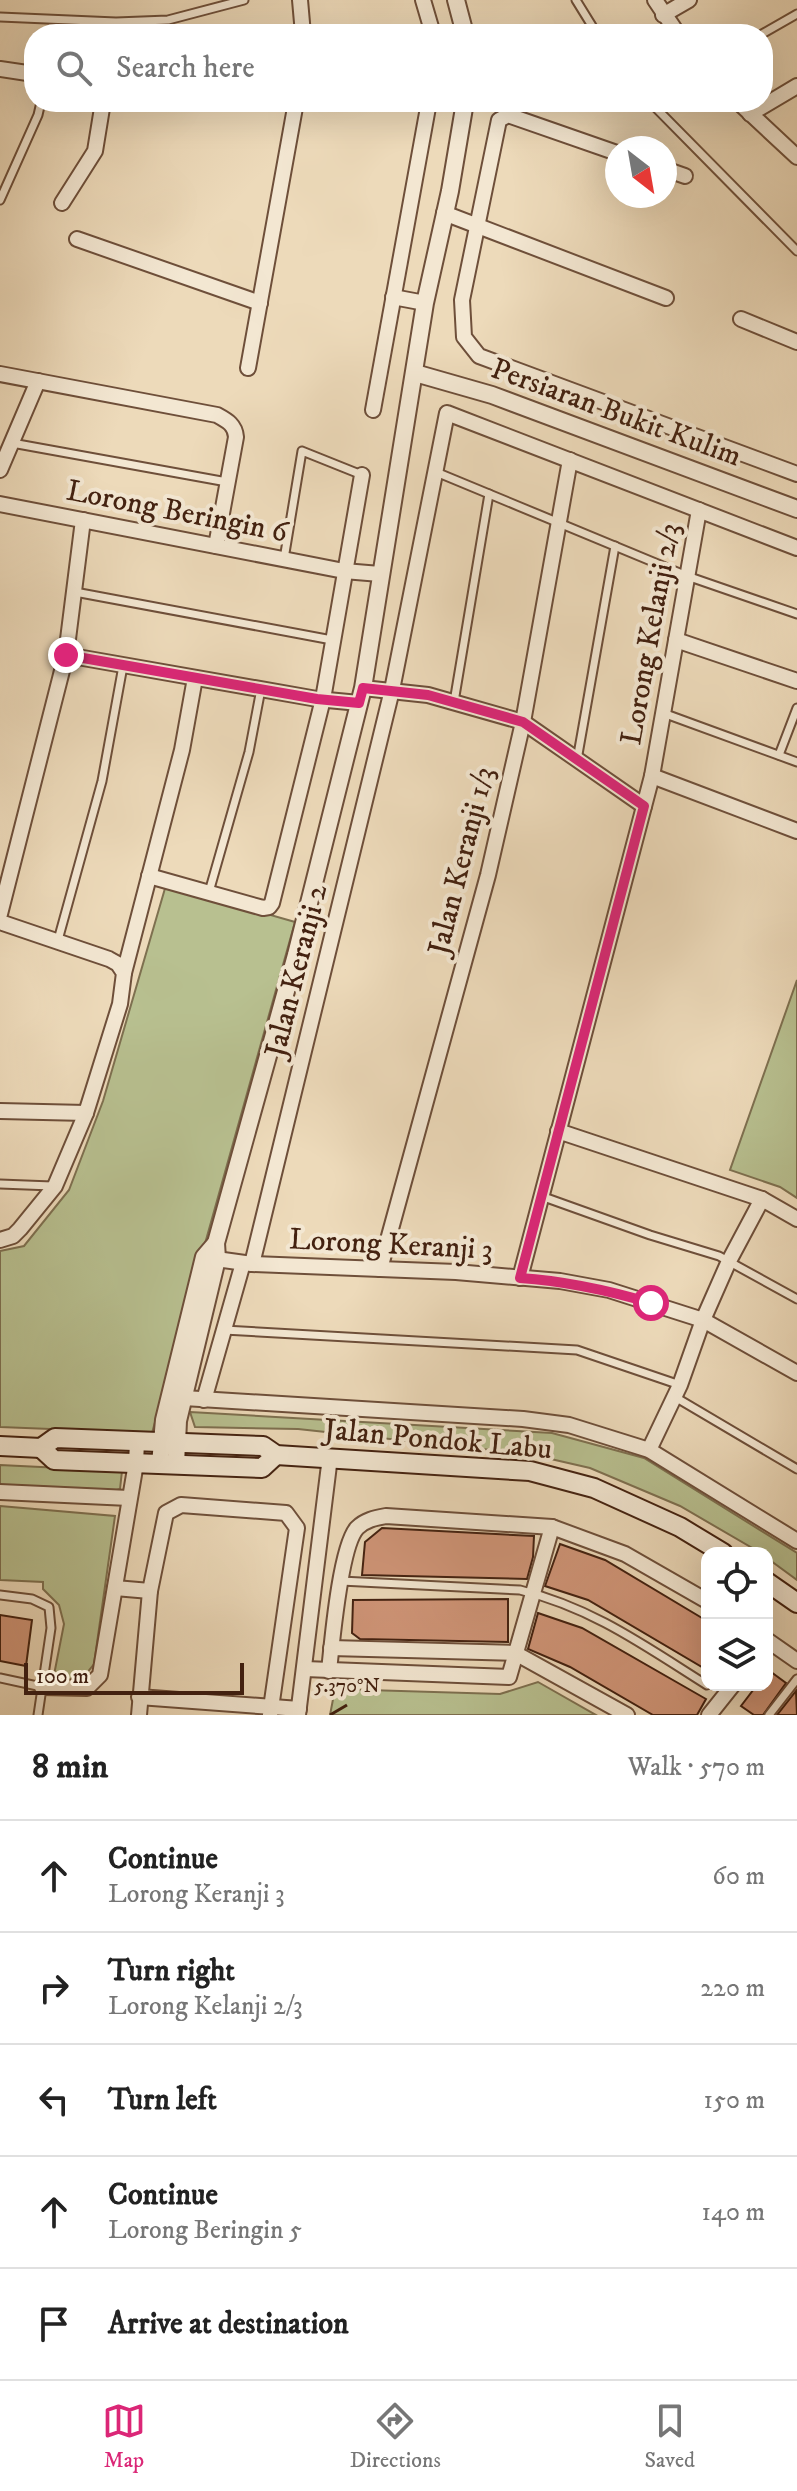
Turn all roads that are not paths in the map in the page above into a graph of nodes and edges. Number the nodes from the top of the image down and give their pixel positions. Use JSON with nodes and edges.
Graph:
{"nodes":[{"id":1,"x":244,"y":0,"type":"edge"},
{"id":2,"x":300,"y":0,"type":"edge"},
{"id":3,"x":423,"y":0,"type":"edge"},
{"id":4,"x":456,"y":0,"type":"edge"},
{"id":5,"x":576,"y":0,"type":"edge"},
{"id":6,"x":655,"y":0,"type":"edge"},
{"id":7,"x":689,"y":0,"type":"edge"},
{"id":8,"x":797,"y":14,"type":"edge"},
{"id":9,"x":663,"y":15,"type":"junction"},
{"id":10,"x":0,"y":17,"type":"edge"},
{"id":11,"x":302,"y":24,"type":"edge"},
{"id":12,"x":430,"y":24,"type":"edge"},
{"id":13,"x":462,"y":24,"type":"edge"},
{"id":14,"x":591,"y":24,"type":"edge"},
{"id":15,"x":670,"y":24,"type":"edge"},
{"id":16,"x":773,"y":28,"type":"edge"},
{"id":17,"x":0,"y":69,"type":"edge"},
{"id":18,"x":24,"y":73,"type":"edge"},
{"id":19,"x":797,"y":86,"type":"edge"},
{"id":20,"x":773,"y":100,"type":"edge"},
{"id":21,"x":39,"y":112,"type":"edge"},
{"id":22,"x":101,"y":112,"type":"edge"},
{"id":23,"x":294,"y":112,"type":"edge"},
{"id":24,"x":427,"y":112,"type":"edge"},
{"id":25,"x":463,"y":112,"type":"edge"},
{"id":26,"x":660,"y":112,"type":"edge"},
{"id":27,"x":753,"y":112,"type":"edge"},
{"id":28,"x":750,"y":114,"type":"joint"},
{"id":29,"x":605,"y":149,"type":"edge"},
{"id":30,"x":797,"y":157,"type":"edge"},
{"id":31,"x":677,"y":173,"type":"edge"},
{"id":32,"x":685,"y":176,"type":"dead end"},
{"id":33,"x":0,"y":200,"type":"edge"},
{"id":34,"x":62,"y":203,"type":"dead end"},
{"id":35,"x":444,"y":213,"type":"junction"},
{"id":36,"x":477,"y":226,"type":"junction"},
{"id":37,"x":77,"y":239,"type":"dead end"},
{"id":38,"x":797,"y":251,"type":"edge"},
{"id":39,"x":393,"y":297,"type":"junction"},
{"id":40,"x":666,"y":298,"type":"dead end"},
{"id":41,"x":260,"y":303,"type":"junction"},
{"id":42,"x":425,"y":303,"type":"junction"},
{"id":43,"x":741,"y":319,"type":"dead end"},
{"id":44,"x":797,"y":342,"type":"edge"},
{"id":45,"x":248,"y":368,"type":"dead end"},
{"id":46,"x":415,"y":373,"type":"junction"},
{"id":47,"x":0,"y":374,"type":"edge"},
{"id":48,"x":38,"y":381,"type":"junction"},
{"id":49,"x":373,"y":410,"type":"dead end"},
{"id":50,"x":12,"y":443,"type":"junction"},
{"id":51,"x":570,"y":460,"type":"junction"},
{"id":52,"x":0,"y":470,"type":"edge"},
{"id":53,"x":436,"y":472,"type":"junction"},
{"id":54,"x":797,"y":474,"type":"edge"},
{"id":55,"x":362,"y":475,"type":"joint"},
{"id":56,"x":227,"y":482,"type":"junction"},
{"id":57,"x":489,"y":494,"type":"junction"},
{"id":58,"x":0,"y":504,"type":"edge"},
{"id":59,"x":797,"y":509,"type":"edge"},
{"id":60,"x":699,"y":510,"type":"junction"},
{"id":61,"x":83,"y":520,"type":"junction"},
{"id":62,"x":558,"y":523,"type":"junction"},
{"id":63,"x":216,"y":546,"type":"junction"},
{"id":64,"x":615,"y":546,"type":"junction"},
{"id":65,"x":797,"y":548,"type":"edge"},
{"id":66,"x":284,"y":559,"type":"junction"},
{"id":67,"x":344,"y":571,"type":"junction"},
{"id":68,"x":380,"y":574,"type":"junction"},
{"id":69,"x":687,"y":576,"type":"junction"},
{"id":70,"x":75,"y":592,"type":"junction"},
{"id":71,"x":797,"y":614,"type":"edge"},
{"id":72,"x":332,"y":640,"type":"junction"},
{"id":73,"x":676,"y":640,"type":"junction"},
{"id":74,"x":66,"y":655,"type":"junction"},
{"id":75,"x":123,"y":666,"type":"junction"},
{"id":76,"x":195,"y":678,"type":"junction"},
{"id":77,"x":797,"y":681,"type":"edge"},
{"id":78,"x":261,"y":689,"type":"junction"},
{"id":79,"x":392,"y":690,"type":"junction"},
{"id":80,"x":361,"y":695,"type":"junction"},
{"id":81,"x":323,"y":699,"type":"junction"},
{"id":82,"x":454,"y":702,"type":"junction"},
{"id":83,"x":797,"y":708,"type":"edge"},
{"id":84,"x":663,"y":713,"type":"junction"},
{"id":85,"x":523,"y":722,"type":"junction"},
{"id":86,"x":779,"y":755,"type":"junction"},
{"id":87,"x":577,"y":760,"type":"junction"},
{"id":88,"x":797,"y":762,"type":"edge"},
{"id":89,"x":652,"y":776,"type":"junction"},
{"id":90,"x":644,"y":806,"type":"junction"},
{"id":91,"x":797,"y":831,"type":"edge"},
{"id":92,"x":149,"y":876,"type":"junction"},
{"id":93,"x":209,"y":892,"type":"junction"},
{"id":94,"x":0,"y":914,"type":"edge"},
{"id":95,"x":0,"y":922,"type":"edge"},
{"id":96,"x":58,"y":940,"type":"junction"},
{"id":97,"x":124,"y":973,"type":"junction"},
{"id":98,"x":0,"y":1111,"type":"edge"},
{"id":99,"x":86,"y":1113,"type":"junction"},
{"id":100,"x":558,"y":1131,"type":"junction"},
{"id":101,"x":0,"y":1184,"type":"edge"},
{"id":102,"x":55,"y":1186,"type":"junction"},
{"id":103,"x":541,"y":1196,"type":"junction"},
{"id":104,"x":762,"y":1199,"type":"junction"},
{"id":105,"x":797,"y":1219,"type":"edge"},
{"id":106,"x":0,"y":1240,"type":"edge"},
{"id":107,"x":212,"y":1253,"type":"junction"},
{"id":108,"x":729,"y":1261,"type":"junction"},
{"id":109,"x":247,"y":1263,"type":"junction"},
{"id":110,"x":380,"y":1269,"type":"junction"},
{"id":111,"x":520,"y":1278,"type":"junction"},
{"id":112,"x":797,"y":1299,"type":"edge"},
{"id":113,"x":703,"y":1320,"type":"junction"},
{"id":114,"x":224,"y":1330,"type":"junction"},
{"id":115,"x":797,"y":1373,"type":"edge"},
{"id":116,"x":677,"y":1391,"type":"junction"},
{"id":117,"x":184,"y":1398,"type":"junction"},
{"id":118,"x":204,"y":1400,"type":"junction"},
{"id":119,"x":137,"y":1442,"type":"junction"},
{"id":120,"x":169,"y":1443,"type":"junction"},
{"id":121,"x":0,"y":1446,"type":"edge"},
{"id":122,"x":41,"y":1448,"type":"junction"},
{"id":123,"x":649,"y":1450,"type":"junction"},
{"id":124,"x":276,"y":1455,"type":"junction"},
{"id":125,"x":330,"y":1457,"type":"junction"},
{"id":126,"x":136,"y":1463,"type":"junction"},
{"id":127,"x":168,"y":1464,"type":"junction"},
{"id":128,"x":797,"y":1469,"type":"edge"},
{"id":129,"x":0,"y":1492,"type":"edge"},
{"id":130,"x":129,"y":1498,"type":"junction"},
{"id":131,"x":552,"y":1527,"type":"junction"},
{"id":132,"x":797,"y":1541,"type":"edge"},
{"id":133,"x":713,"y":1547,"type":"edge"},
{"id":134,"x":341,"y":1581,"type":"junction"},
{"id":135,"x":773,"y":1586,"type":"edge"},
{"id":136,"x":115,"y":1588,"type":"junction"},
{"id":137,"x":150,"y":1591,"type":"junction"},
{"id":138,"x":533,"y":1593,"type":"junction"},
{"id":139,"x":0,"y":1595,"type":"edge"},
{"id":140,"x":701,"y":1598,"type":"edge"},
{"id":141,"x":797,"y":1603,"type":"edge"},
{"id":142,"x":773,"y":1644,"type":"edge"},
{"id":143,"x":331,"y":1648,"type":"junction"},
{"id":144,"x":515,"y":1653,"type":"junction"},
{"id":145,"x":797,"y":1661,"type":"edge"},
{"id":146,"x":305,"y":1669,"type":"junction"},
{"id":147,"x":329,"y":1671,"type":"junction"},
{"id":148,"x":0,"y":1678,"type":"edge"},
{"id":149,"x":797,"y":1679,"type":"edge"},
{"id":150,"x":701,"y":1681,"type":"edge"},
{"id":151,"x":42,"y":1687,"type":"junction"},
{"id":152,"x":728,"y":1691,"type":"edge"},
{"id":153,"x":139,"y":1697,"type":"junction"},
{"id":154,"x":271,"y":1710,"type":"edge"},
{"id":155,"x":299,"y":1712,"type":"edge"},
{"id":156,"x":38,"y":1715,"type":"edge"},
{"id":157,"x":139,"y":1715,"type":"edge"},
{"id":158,"x":627,"y":1715,"type":"edge"},
{"id":159,"x":709,"y":1715,"type":"edge"},
{"id":160,"x":769,"y":1715,"type":"edge"}],
"edges":[{"from":1,"to":10,"type":"lane"},
{"from":2,"to":11,"type":"street"},
{"from":3,"to":12,"type":"street"},
{"from":4,"to":13,"type":"street"},
{"from":5,"to":14,"type":"lane"},
{"from":6,"to":9,"type":"street"},
{"from":7,"to":9,"type":"street"},
{"from":8,"to":16,"type":"lane"},
{"from":9,"to":15,"type":"street"},
{"from":17,"to":18,"type":"street"},
{"from":19,"to":20,"type":"street"},
{"from":21,"to":33,"type":"lane"},
{"from":22,"to":34,"type":"street"},
{"from":23,"to":41,"type":"street"},
{"from":24,"to":39,"type":"street"},
{"from":25,"to":35,"type":"street"},
{"from":26,"to":38,"type":"lane"},
{"from":27,"to":28,"type":"street"},
{"from":28,"to":30,"type":"street"},
{"from":29,"to":36,"type":"street"},
{"from":31,"to":32,"type":"street"},
{"from":35,"to":36,"type":"street"},
{"from":35,"to":42,"type":"street"},
{"from":36,"to":40,"type":"street"},
{"from":36,"to":54,"type":"street"},
{"from":37,"to":41,"type":"street"},
{"from":39,"to":42,"type":"street"},
{"from":39,"to":49,"type":"street"},
{"from":41,"to":45,"type":"street"},
{"from":42,"to":46,"type":"street"},
{"from":43,"to":44,"type":"street"},
{"from":46,"to":59,"type":"street","name":"Persiaran Bukit Kulim"},
{"from":46,"to":68,"type":"street"},
{"from":47,"to":48,"type":"street"},
{"from":48,"to":50,"type":"street"},
{"from":48,"to":56,"type":"street"},
{"from":50,"to":52,"type":"street"},
{"from":50,"to":56,"type":"lane"},
{"from":51,"to":53,"type":"street","name":"Jalan Keranji 2"},
{"from":51,"to":60,"type":"street"},
{"from":51,"to":62,"type":"street","name":"Jalan Keranji 1/3"},
{"from":53,"to":57,"type":"lane"},
{"from":53,"to":79,"type":"street","name":"Jalan Keranji 2"},
{"from":55,"to":66,"type":"lane"},
{"from":55,"to":67,"type":"street"},
{"from":56,"to":63,"type":"street"},
{"from":57,"to":62,"type":"lane"},
{"from":57,"to":82,"type":"lane"},
{"from":58,"to":61,"type":"street","name":"Lorong Beringin 6"},
{"from":60,"to":65,"type":"street"},
{"from":60,"to":69,"type":"street","name":"Lorong Kelanji 2/3"},
{"from":61,"to":63,"type":"street","name":"Lorong Beringin 6"},
{"from":61,"to":70,"type":"street"},
{"from":62,"to":64,"type":"lane"},
{"from":62,"to":85,"type":"street","name":"Jalan Keranji 1/3"},
{"from":63,"to":66,"type":"street","name":"Lorong Beringin 6"},
{"from":64,"to":69,"type":"lane"},
{"from":64,"to":87,"type":"lane"},
{"from":66,"to":67,"type":"street","name":"Lorong Beringin 6"},
{"from":67,"to":68,"type":"street","name":"Lorong Beringin 6"},
{"from":67,"to":72,"type":"street"},
{"from":68,"to":80,"type":"street"},
{"from":69,"to":71,"type":"lane"},
{"from":69,"to":73,"type":"street","name":"Lorong Kelanji 2/3"},
{"from":70,"to":72,"type":"lane"},
{"from":70,"to":74,"type":"street"},
{"from":72,"to":81,"type":"street"},
{"from":73,"to":77,"type":"street"},
{"from":73,"to":84,"type":"street","name":"Lorong Kelanji 2/3"},
{"from":74,"to":75,"type":"street"},
{"from":74,"to":94,"type":"street"},
{"from":75,"to":76,"type":"street"},
{"from":75,"to":96,"type":"lane"},
{"from":76,"to":78,"type":"street"},
{"from":76,"to":92,"type":"street"},
{"from":78,"to":81,"type":"street"},
{"from":78,"to":93,"type":"lane"},
{"from":79,"to":80,"type":"street"},
{"from":79,"to":82,"type":"street"},
{"from":79,"to":109,"type":"street","name":"Jalan Keranji 2"},
{"from":80,"to":81,"type":"street"},
{"from":80,"to":107,"type":"street"},
{"from":81,"to":93,"type":"street"},
{"from":82,"to":85,"type":"street"},
{"from":83,"to":86,"type":"lane"},
{"from":84,"to":86,"type":"lane"},
{"from":84,"to":89,"type":"street","name":"Lorong Kelanji 2/3"},
{"from":85,"to":87,"type":"street"},
{"from":85,"to":110,"type":"street","name":"Jalan Keranji 1/3"},
{"from":86,"to":88,"type":"lane"},
{"from":87,"to":90,"type":"street"},
{"from":89,"to":90,"type":"street","name":"Lorong Kelanji 2/3"},
{"from":89,"to":91,"type":"street"},
{"from":90,"to":100,"type":"street","name":"Lorong Kelanji 2/3"},
{"from":92,"to":93,"type":"street"},
{"from":92,"to":97,"type":"street"},
{"from":95,"to":96,"type":"street"},
{"from":96,"to":97,"type":"street"},
{"from":97,"to":99,"type":"street"},
{"from":98,"to":99,"type":"street"},
{"from":99,"to":102,"type":"street"},
{"from":100,"to":103,"type":"street","name":"Lorong Kelanji 2/3"},
{"from":100,"to":104,"type":"street"},
{"from":101,"to":102,"type":"lane"},
{"from":102,"to":106,"type":"street"},
{"from":103,"to":108,"type":"lane"},
{"from":103,"to":111,"type":"street","name":"Lorong Kelanji 2/3"},
{"from":104,"to":105,"type":"street"},
{"from":104,"to":108,"type":"street"},
{"from":107,"to":109,"type":"street","name":"Lorong Keranji 3"},
{"from":107,"to":117,"type":"street"},
{"from":107,"to":120,"type":"street"},
{"from":108,"to":112,"type":"lane"},
{"from":108,"to":113,"type":"street"},
{"from":109,"to":110,"type":"street","name":"Lorong Keranji 3"},
{"from":109,"to":114,"type":"street","name":"Jalan Keranji 2"},
{"from":110,"to":111,"type":"street","name":"Lorong Keranji 3"},
{"from":111,"to":113,"type":"street","name":"Lorong Keranji 3"},
{"from":113,"to":115,"type":"street","name":"Lorong Keranji 3"},
{"from":113,"to":116,"type":"street"},
{"from":114,"to":116,"type":"lane"},
{"from":114,"to":118,"type":"street","name":"Jalan Keranji 2"},
{"from":116,"to":123,"type":"street"},
{"from":116,"to":128,"type":"lane"},
{"from":117,"to":118,"type":"street"},
{"from":117,"to":120,"type":"street"},
{"from":118,"to":123,"type":"street"},
{"from":119,"to":120,"type":"main road","name":"Jalan Pondok Labu"},
{"from":119,"to":122,"type":"main road","name":"Jalan Pondok Labu"},
{"from":119,"to":126,"type":"street"},
{"from":120,"to":124,"type":"main road","name":"Jalan Pondok Labu"},
{"from":120,"to":127,"type":"street"},
{"from":121,"to":122,"type":"main road"},
{"from":122,"to":126,"type":"main road","name":"Jalan Pondok Labu"},
{"from":123,"to":132,"type":"street"},
{"from":124,"to":125,"type":"main road","name":"Jalan Pondok Labu"},
{"from":124,"to":127,"type":"main road","name":"Jalan Pondok Labu"},
{"from":125,"to":133,"type":"main road","name":"Jalan Pondok Labu"},
{"from":125,"to":146,"type":"street"},
{"from":126,"to":127,"type":"main road","name":"Jalan Pondok Labu"},
{"from":126,"to":130,"type":"street"},
{"from":129,"to":130,"type":"street"},
{"from":130,"to":136,"type":"street"},
{"from":131,"to":134,"type":"street"},
{"from":131,"to":138,"type":"street"},
{"from":131,"to":140,"type":"street"},
{"from":134,"to":138,"type":"lane"},
{"from":134,"to":143,"type":"street"},
{"from":135,"to":141,"type":"main road"},
{"from":136,"to":137,"type":"street"},
{"from":136,"to":151,"type":"street"},
{"from":137,"to":153,"type":"street"},
{"from":137,"to":154,"type":"street"},
{"from":138,"to":144,"type":"street"},
{"from":138,"to":150,"type":"lane"},
{"from":139,"to":151,"type":"lane"},
{"from":142,"to":145,"type":"street"},
{"from":143,"to":144,"type":"street"},
{"from":143,"to":147,"type":"street"},
{"from":144,"to":147,"type":"street"},
{"from":144,"to":158,"type":"street"},
{"from":146,"to":147,"type":"street"},
{"from":146,"to":155,"type":"street"},
{"from":148,"to":151,"type":"lane"},
{"from":149,"to":160,"type":"lane"},
{"from":151,"to":156,"type":"lane"},
{"from":152,"to":159,"type":"street"},
{"from":153,"to":154,"type":"street"},
{"from":153,"to":157,"type":"street"},
{"from":154,"to":155,"type":"street"}]}
